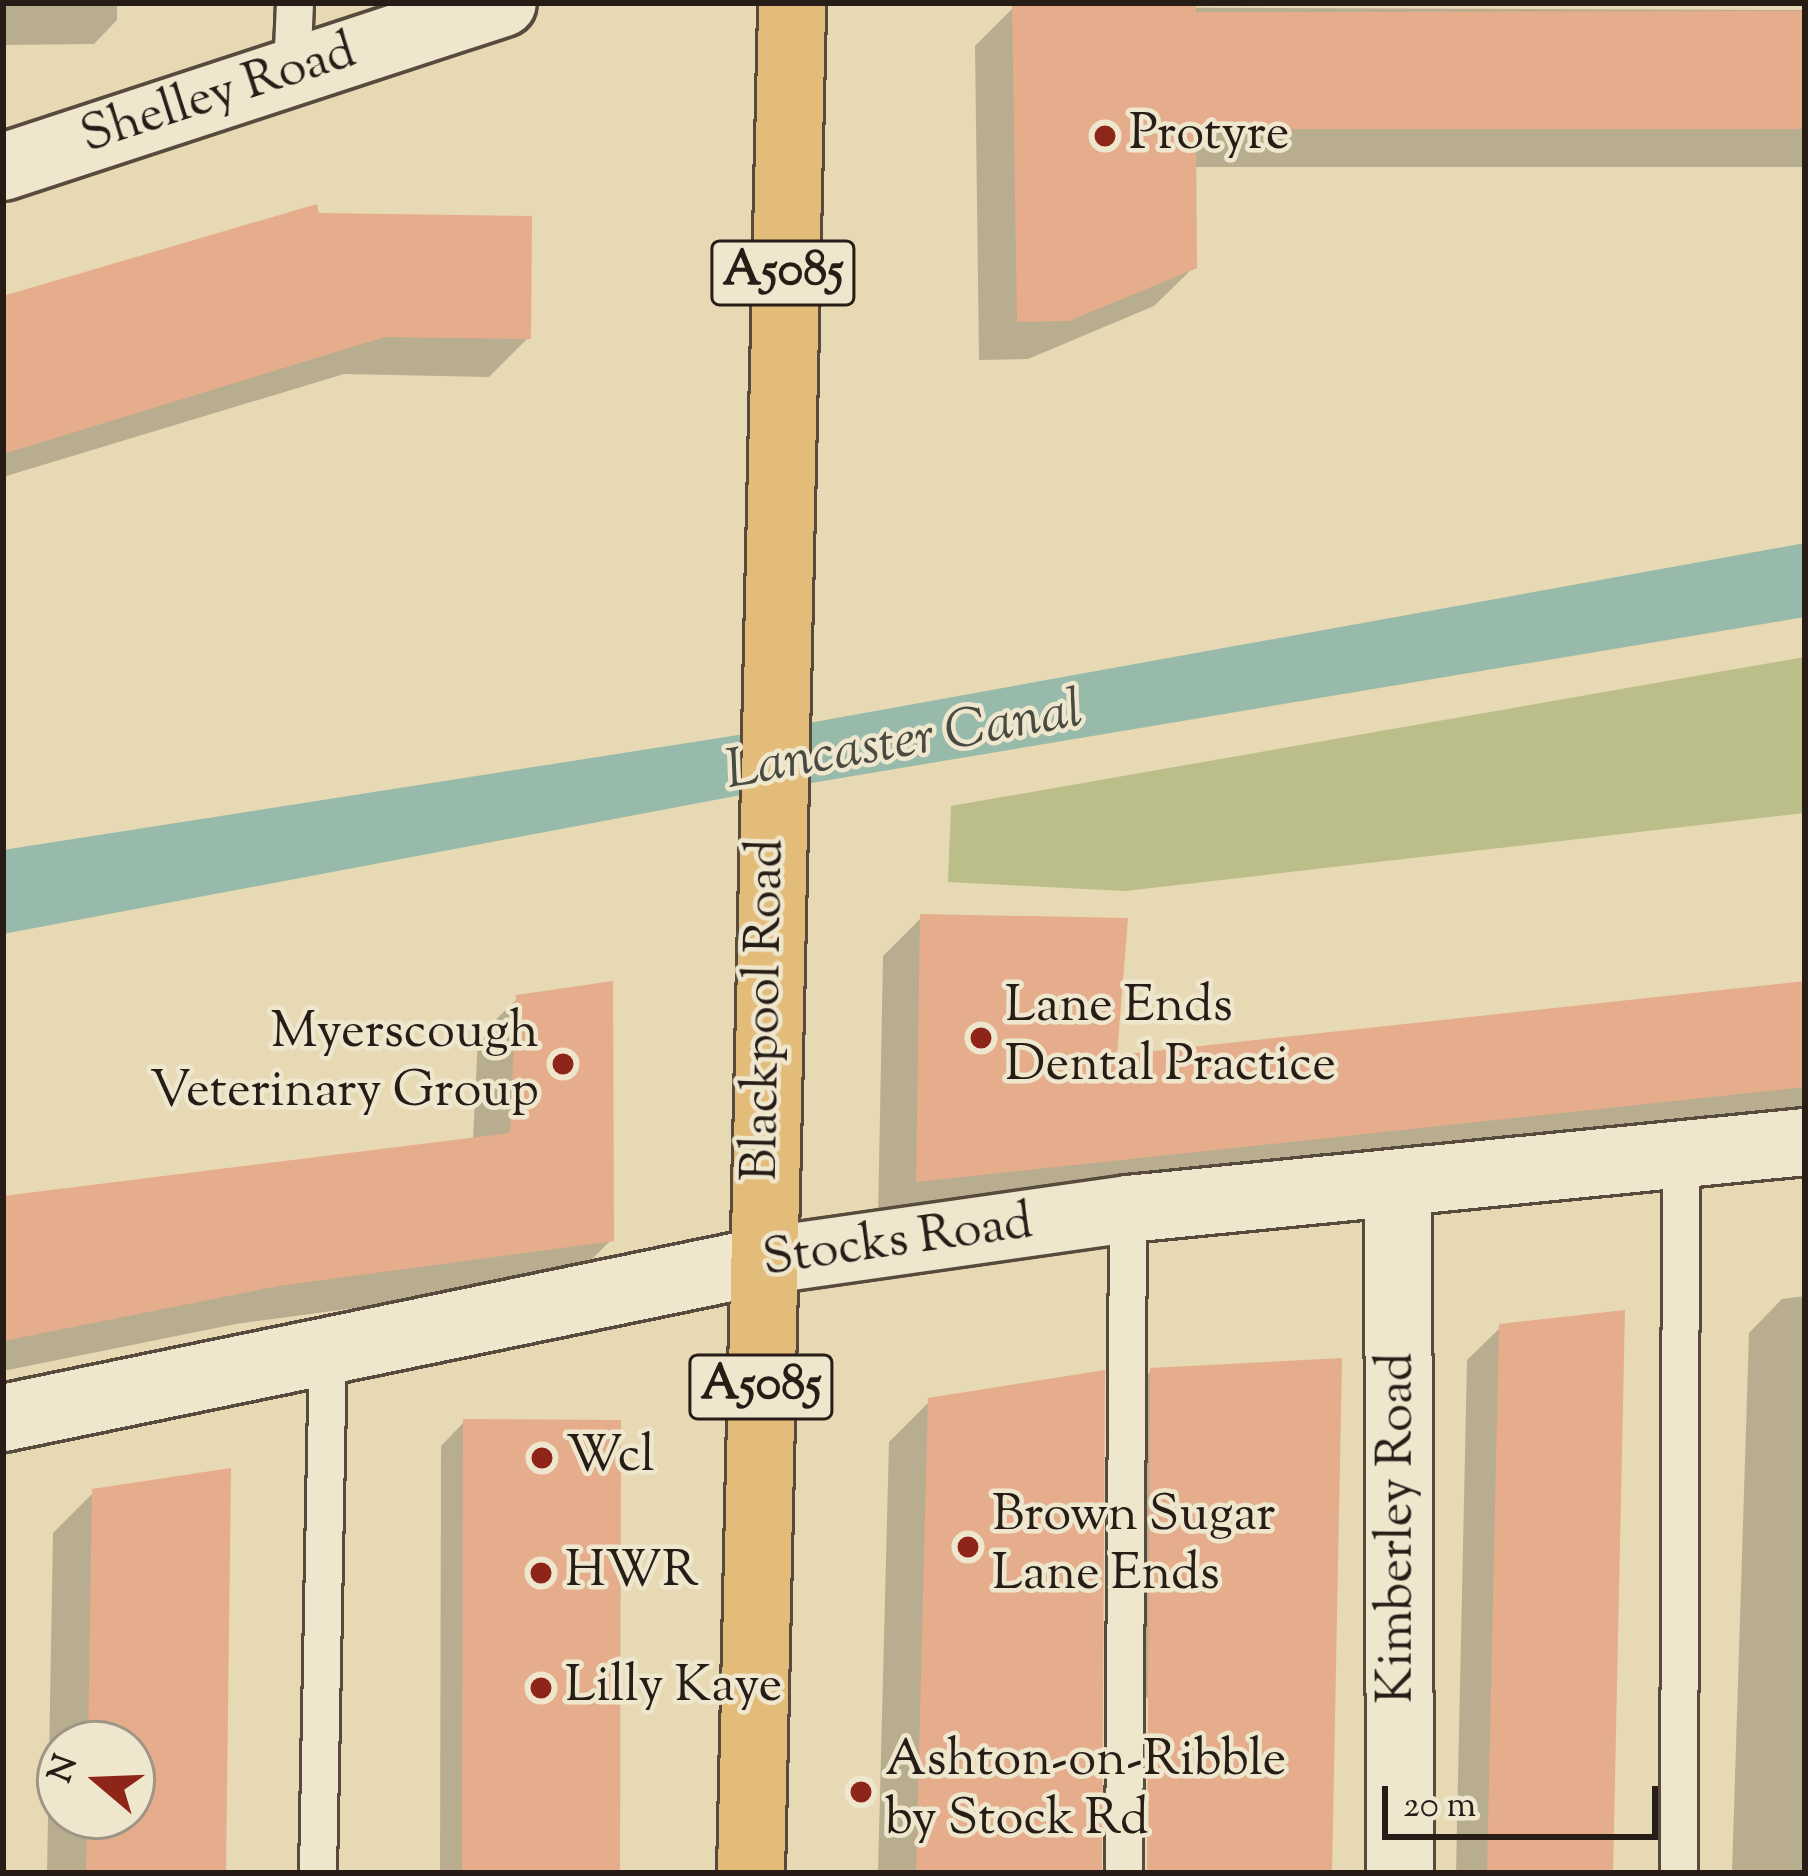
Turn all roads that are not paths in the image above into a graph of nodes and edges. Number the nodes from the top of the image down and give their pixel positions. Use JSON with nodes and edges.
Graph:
{"nodes":[{"id":1,"x":295,"y":3,"type":"edge"},
{"id":2,"x":503,"y":3,"type":"edge"},
{"id":3,"x":792,"y":3,"type":"edge"},
{"id":4,"x":292,"y":72,"type":"junction"},
{"id":5,"x":3,"y":167,"type":"edge"},
{"id":6,"x":1805,"y":1142,"type":"edge"},
{"id":7,"x":1681,"y":1155,"type":"junction"},
{"id":8,"x":1398,"y":1183,"type":"junction"},
{"id":9,"x":1128,"y":1210,"type":"junction"},
{"id":10,"x":764,"y":1262,"type":"junction"},
{"id":11,"x":328,"y":1347,"type":"junction"},
{"id":12,"x":3,"y":1418,"type":"edge"},
{"id":13,"x":318,"y":1873,"type":"edge"},
{"id":14,"x":751,"y":1873,"type":"edge"},
{"id":15,"x":1124,"y":1873,"type":"edge"},
{"id":16,"x":1400,"y":1873,"type":"edge"},
{"id":17,"x":1679,"y":1873,"type":"edge"}],
"edges":[{"from":1,"to":4,"type":"lane"},
{"from":2,"to":4,"type":"street","name":"Shelley Road"},
{"from":3,"to":10,"type":"highway","name":"Blackpool Road","number":"A5085"},
{"from":4,"to":5,"type":"street","name":"Shelley Road"},
{"from":6,"to":7,"type":"street","name":"Stocks Road"},
{"from":7,"to":8,"type":"street","name":"Stocks Road"},
{"from":7,"to":17,"type":"lane"},
{"from":8,"to":9,"type":"street","name":"Stocks Road"},
{"from":8,"to":16,"type":"street","name":"Kimberley Road"},
{"from":9,"to":10,"type":"street","name":"Stocks Road"},
{"from":9,"to":15,"type":"lane"},
{"from":10,"to":11,"type":"street","name":"Stocks Road"},
{"from":10,"to":14,"type":"highway","name":"Blackpool Road","number":"A5085"},
{"from":11,"to":12,"type":"street","name":"Stocks Road"},
{"from":11,"to":13,"type":"lane"}]}
